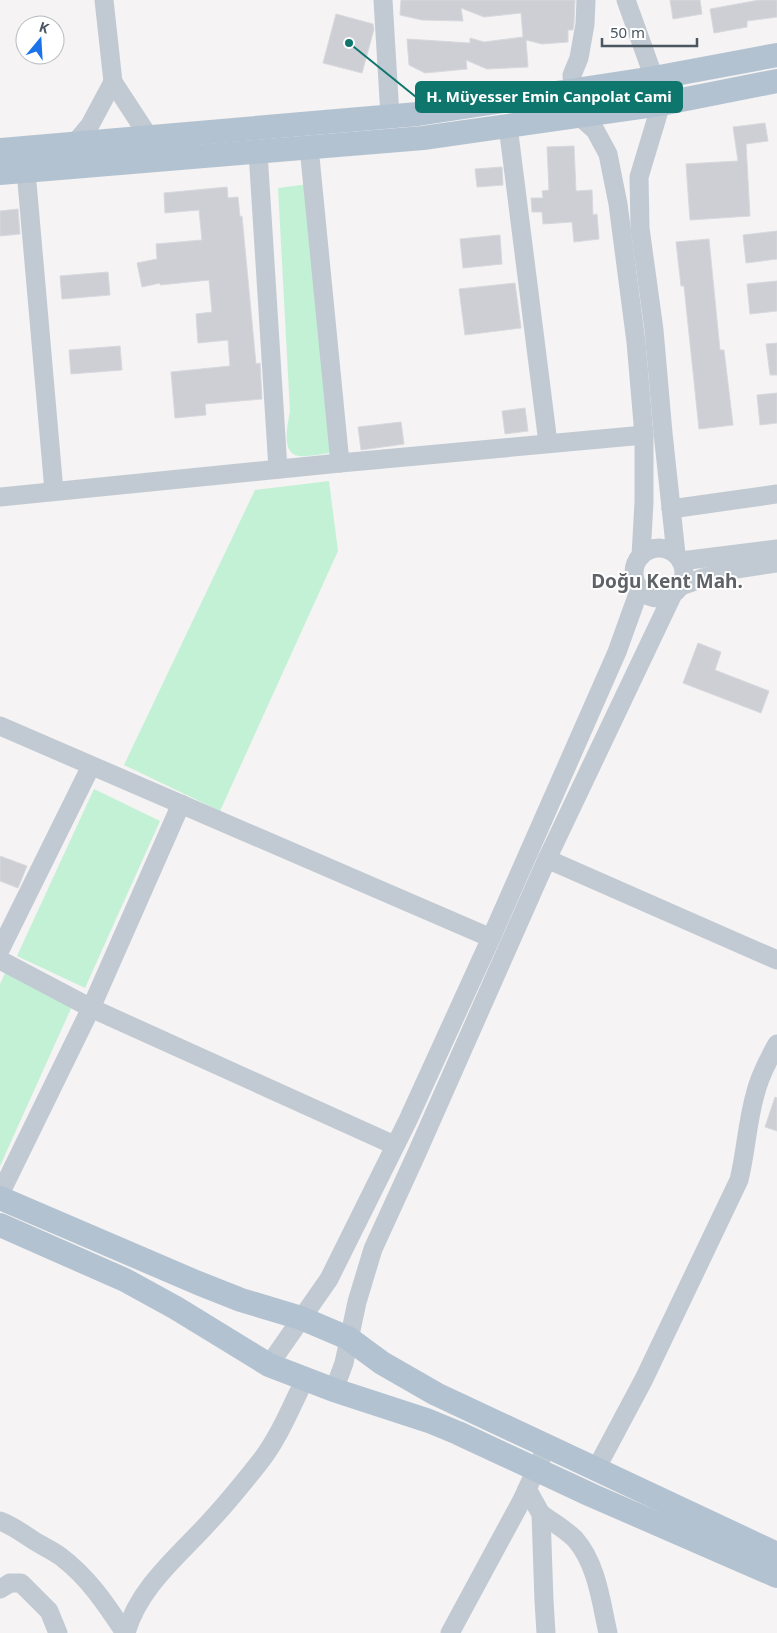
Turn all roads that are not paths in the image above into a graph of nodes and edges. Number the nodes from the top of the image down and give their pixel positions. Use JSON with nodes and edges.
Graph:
{"nodes":[{"id":1,"x":104,"y":0,"type":"edge"},
{"id":2,"x":383,"y":0,"type":"edge"},
{"id":3,"x":586,"y":0,"type":"edge"},
{"id":4,"x":626,"y":0,"type":"edge"},
{"id":5,"x":777,"y":55,"type":"edge"},
{"id":6,"x":654,"y":78,"type":"junction"},
{"id":7,"x":112,"y":82,"type":"junction"},
{"id":8,"x":776,"y":85,"type":"edge"},
{"id":9,"x":573,"y":91,"type":"junction"},
{"id":10,"x":662,"y":104,"type":"junction"},
{"id":11,"x":390,"y":116,"type":"junction"},
{"id":12,"x":579,"y":116,"type":"junction"},
{"id":13,"x":508,"y":126,"type":"junction"},
{"id":14,"x":149,"y":137,"type":"junction"},
{"id":15,"x":74,"y":144,"type":"junction"},
{"id":16,"x":309,"y":147,"type":"junction"},
{"id":17,"x":0,"y":150,"type":"edge"},
{"id":18,"x":258,"y":152,"type":"junction"},
{"id":19,"x":26,"y":171,"type":"junction"},
{"id":20,"x":0,"y":173,"type":"edge"},
{"id":21,"x":644,"y":435,"type":"junction"},
{"id":22,"x":548,"y":443,"type":"junction"},
{"id":23,"x":340,"y":463,"type":"junction"},
{"id":24,"x":278,"y":469,"type":"junction"},
{"id":25,"x":54,"y":491,"type":"junction"},
{"id":26,"x":777,"y":494,"type":"edge"},
{"id":27,"x":0,"y":497,"type":"edge"},
{"id":28,"x":671,"y":509,"type":"junction"},
{"id":29,"x":777,"y":549,"type":"edge"},
{"id":30,"x":641,"y":556,"type":"junction"},
{"id":31,"x":679,"y":558,"type":"junction"},
{"id":32,"x":777,"y":563,"type":"edge"},
{"id":33,"x":640,"y":588,"type":"junction"},
{"id":34,"x":677,"y":590,"type":"junction"},
{"id":35,"x":0,"y":726,"type":"edge"},
{"id":36,"x":91,"y":766,"type":"junction"},
{"id":37,"x":181,"y":804,"type":"junction"},
{"id":38,"x":547,"y":859,"type":"junction"},
{"id":39,"x":491,"y":938,"type":"junction"},
{"id":40,"x":0,"y":950,"type":"edge"},
{"id":41,"x":0,"y":960,"type":"edge"},
{"id":42,"x":777,"y":960,"type":"edge"},
{"id":43,"x":91,"y":1008,"type":"junction"},
{"id":44,"x":777,"y":1044,"type":"edge"},
{"id":45,"x":394,"y":1145,"type":"junction"},
{"id":46,"x":0,"y":1196,"type":"edge"},
{"id":47,"x":0,"y":1225,"type":"edge"},
{"id":48,"x":301,"y":1318,"type":"junction"},
{"id":49,"x":348,"y":1338,"type":"junction"},
{"id":50,"x":269,"y":1365,"type":"junction"},
{"id":51,"x":305,"y":1379,"type":"junction"},
{"id":52,"x":334,"y":1390,"type":"junction"},
{"id":53,"x":547,"y":1446,"type":"junction"},
{"id":54,"x":596,"y":1469,"type":"junction"},
{"id":55,"x":532,"y":1479,"type":"junction"},
{"id":56,"x":541,"y":1514,"type":"junction"},
{"id":57,"x":0,"y":1521,"type":"edge"},
{"id":58,"x":777,"y":1554,"type":"edge"},
{"id":59,"x":777,"y":1576,"type":"edge"},
{"id":60,"x":0,"y":1589,"type":"edge"},
{"id":61,"x":58,"y":1633,"type":"edge"},
{"id":62,"x":126,"y":1633,"type":"edge"},
{"id":63,"x":450,"y":1633,"type":"edge"},
{"id":64,"x":546,"y":1633,"type":"edge"},
{"id":65,"x":608,"y":1633,"type":"edge"}],
"edges":[{"from":1,"to":7,"type":"street"},
{"from":2,"to":11,"type":"street"},
{"from":3,"to":9,"type":"street"},
{"from":4,"to":6,"type":"street"},
{"from":5,"to":6,"type":"main road"},
{"from":6,"to":9,"type":"main road"},
{"from":6,"to":10,"type":"street"},
{"from":7,"to":14,"type":"street"},
{"from":7,"to":15,"type":"street"},
{"from":8,"to":10,"type":"main road"},
{"from":9,"to":11,"type":"main road"},
{"from":9,"to":12,"type":"street"},
{"from":10,"to":12,"type":"main road"},
{"from":10,"to":28,"type":"street"},
{"from":11,"to":14,"type":"main road"},
{"from":12,"to":13,"type":"main road"},
{"from":12,"to":21,"type":"street"},
{"from":13,"to":16,"type":"main road"},
{"from":13,"to":22,"type":"street"},
{"from":14,"to":15,"type":"main road"},
{"from":15,"to":17,"type":"main road"},
{"from":16,"to":18,"type":"main road"},
{"from":16,"to":23,"type":"street"},
{"from":18,"to":19,"type":"main road"},
{"from":18,"to":24,"type":"street"},
{"from":19,"to":20,"type":"main road"},
{"from":19,"to":25,"type":"street"},
{"from":21,"to":22,"type":"street"},
{"from":21,"to":30,"type":"street"},
{"from":22,"to":23,"type":"street"},
{"from":23,"to":24,"type":"street"},
{"from":24,"to":25,"type":"street"},
{"from":25,"to":27,"type":"street"},
{"from":26,"to":28,"type":"street"},
{"from":28,"to":31,"type":"street"},
{"from":29,"to":31,"type":"street"},
{"from":30,"to":31,"type":"street"},
{"from":30,"to":33,"type":"street"},
{"from":31,"to":34,"type":"street"},
{"from":32,"to":34,"type":"street"},
{"from":33,"to":34,"type":"street"},
{"from":33,"to":39,"type":"street"},
{"from":34,"to":38,"type":"street"},
{"from":35,"to":36,"type":"street"},
{"from":36,"to":37,"type":"street"},
{"from":36,"to":40,"type":"street"},
{"from":37,"to":39,"type":"street"},
{"from":37,"to":43,"type":"street"},
{"from":38,"to":42,"type":"street"},
{"from":38,"to":49,"type":"street"},
{"from":39,"to":45,"type":"street"},
{"from":41,"to":43,"type":"street"},
{"from":43,"to":45,"type":"street"},
{"from":43,"to":46,"type":"street"},
{"from":44,"to":54,"type":"street"},
{"from":45,"to":48,"type":"street"},
{"from":46,"to":48,"type":"main road"},
{"from":47,"to":50,"type":"main road"},
{"from":48,"to":49,"type":"main road"},
{"from":48,"to":50,"type":"street"},
{"from":49,"to":52,"type":"street"},
{"from":49,"to":53,"type":"main road"},
{"from":50,"to":51,"type":"main road"},
{"from":51,"to":52,"type":"main road"},
{"from":51,"to":62,"type":"street"},
{"from":52,"to":55,"type":"main road"},
{"from":53,"to":54,"type":"main road"},
{"from":53,"to":55,"type":"street"},
{"from":54,"to":58,"type":"main road"},
{"from":55,"to":56,"type":"street"},
{"from":55,"to":59,"type":"main road"},
{"from":55,"to":63,"type":"street"},
{"from":56,"to":64,"type":"street"},
{"from":56,"to":65,"type":"street"},
{"from":57,"to":62,"type":"street"},
{"from":60,"to":61,"type":"street"}]}
